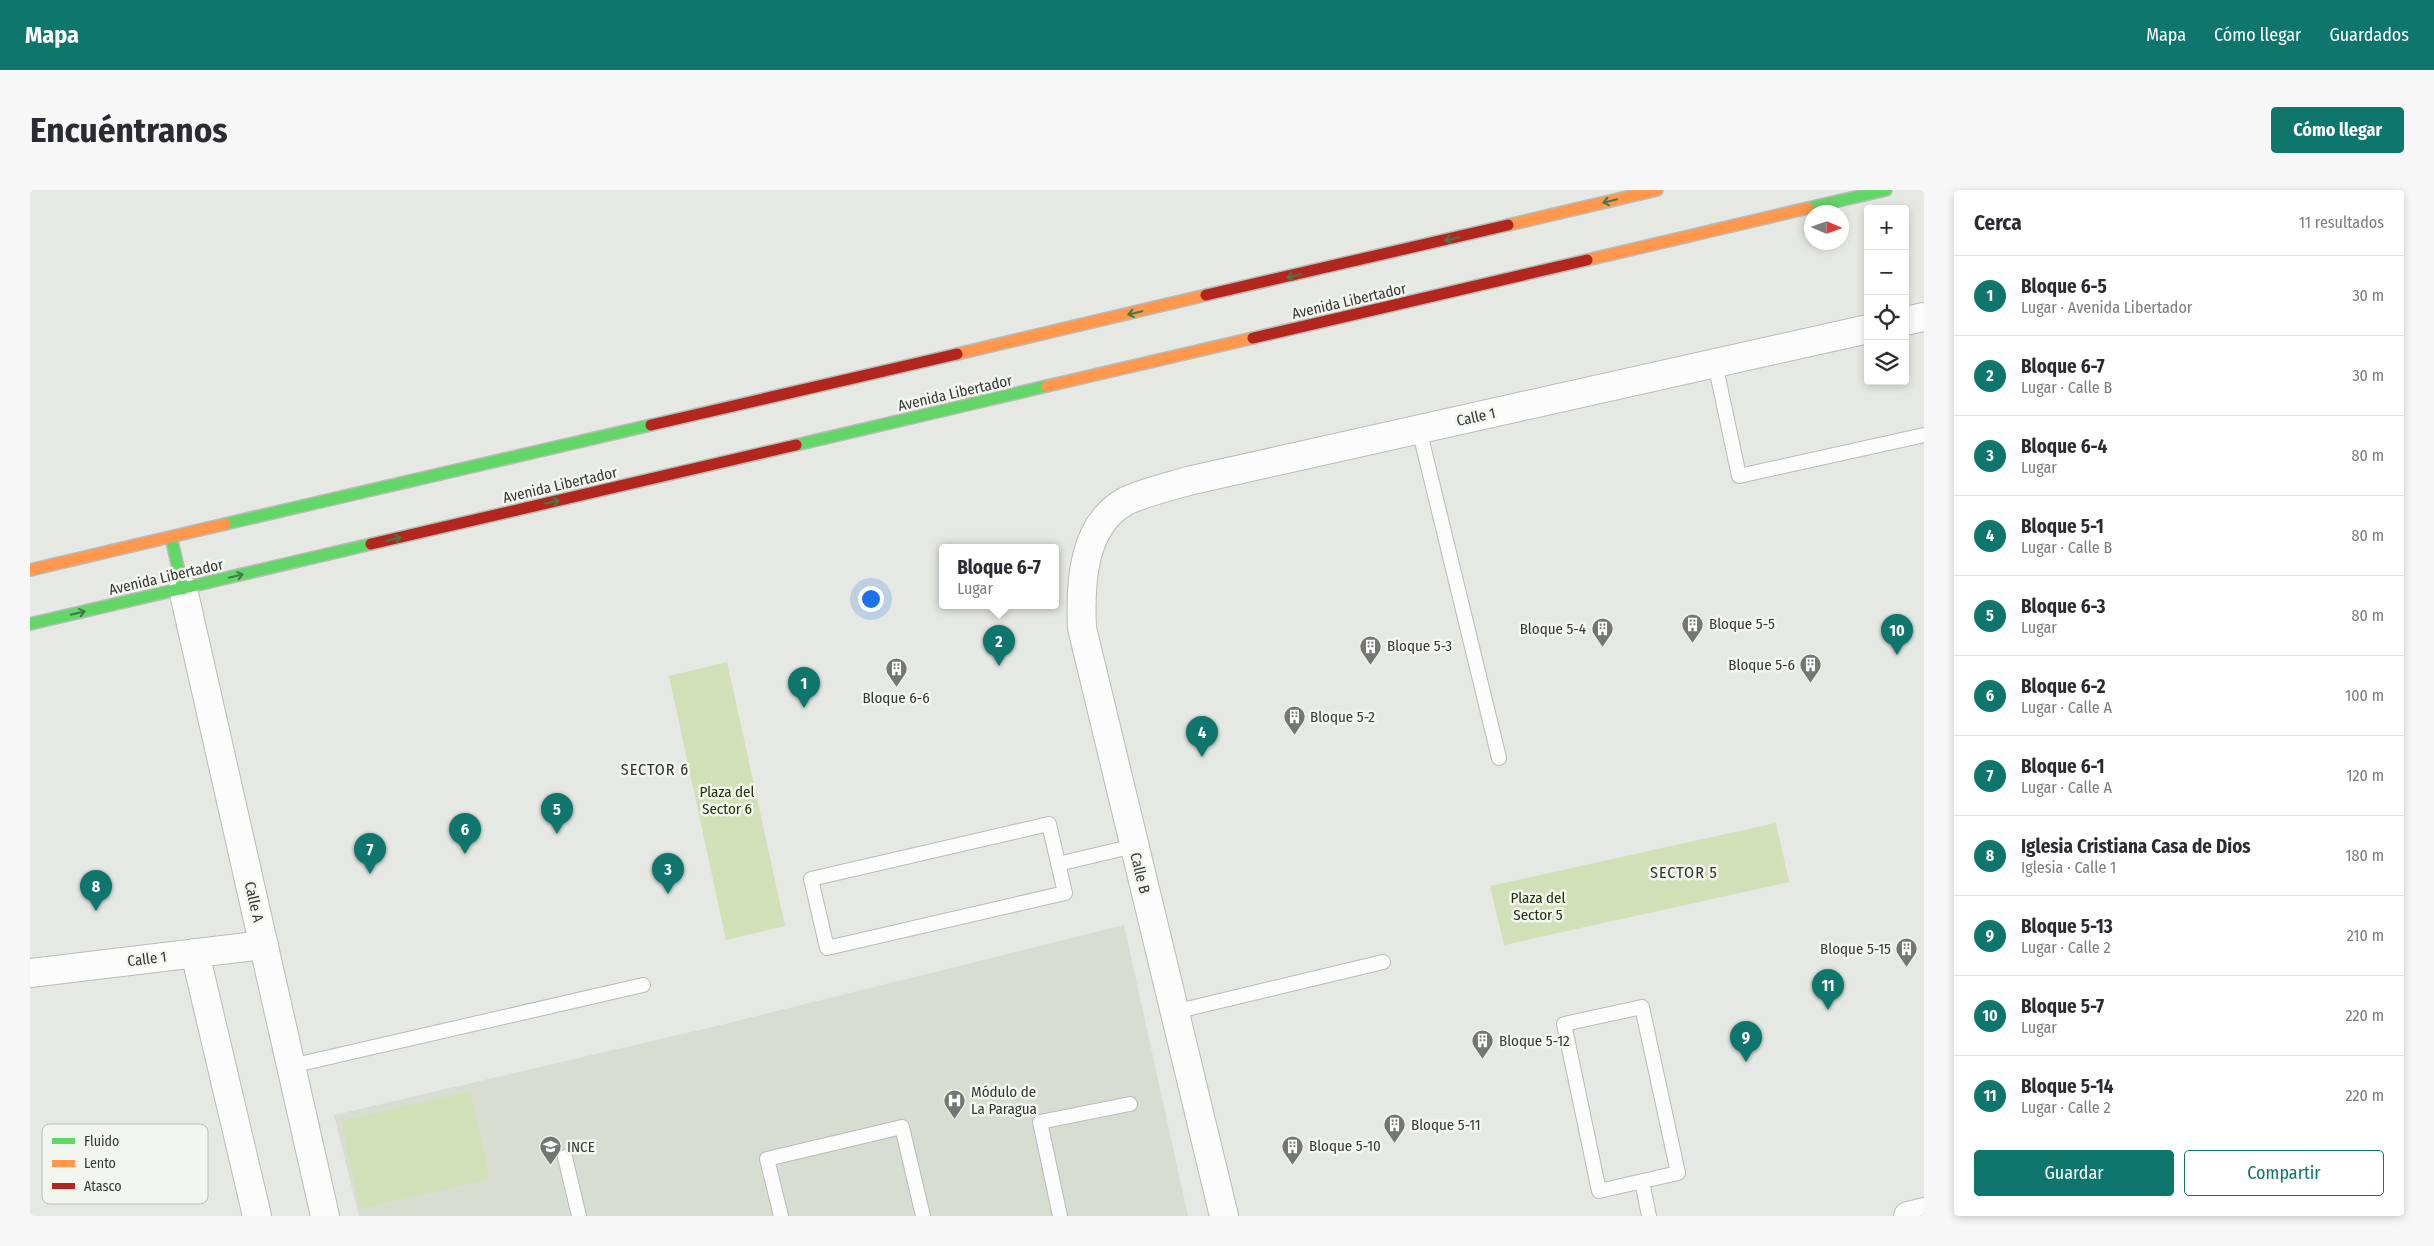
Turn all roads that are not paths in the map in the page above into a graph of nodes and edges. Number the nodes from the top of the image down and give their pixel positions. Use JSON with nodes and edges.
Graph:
{"nodes":[{"id":1,"x":1657,"y":190,"type":"edge"},
{"id":2,"x":1886,"y":190,"type":"edge"},
{"id":3,"x":1924,"y":317,"type":"edge"},
{"id":4,"x":1909,"y":320,"type":"edge"},
{"id":5,"x":1864,"y":330,"type":"edge"},
{"id":6,"x":1715,"y":364,"type":"junction"},
{"id":7,"x":1419,"y":429,"type":"junction"},
{"id":8,"x":1924,"y":435,"type":"edge"},
{"id":9,"x":1098,"y":530,"type":"joint"},
{"id":10,"x":171,"y":537,"type":"junction"},
{"id":11,"x":30,"y":570,"type":"edge"},
{"id":12,"x":183,"y":589,"type":"junction"},
{"id":13,"x":30,"y":624,"type":"edge"},
{"id":14,"x":1499,"y":758,"type":"dead end"},
{"id":15,"x":1134,"y":846,"type":"junction"},
{"id":16,"x":1058,"y":864,"type":"junction"},
{"id":17,"x":264,"y":945,"type":"junction"},
{"id":18,"x":195,"y":953,"type":"junction"},
{"id":19,"x":1383,"y":962,"type":"dead end"},
{"id":20,"x":30,"y":973,"type":"edge"},
{"id":21,"x":642,"y":986,"type":"dead end"},
{"id":22,"x":1174,"y":1012,"type":"junction"},
{"id":23,"x":291,"y":1066,"type":"junction"},
{"id":24,"x":1130,"y":1104,"type":"dead end"},
{"id":25,"x":565,"y":1156,"type":"dead end"},
{"id":26,"x":1642,"y":1181,"type":"junction"},
{"id":27,"x":1924,"y":1212,"type":"edge"},
{"id":28,"x":257,"y":1216,"type":"edge"},
{"id":29,"x":325,"y":1216,"type":"edge"},
{"id":30,"x":579,"y":1216,"type":"edge"},
{"id":31,"x":781,"y":1216,"type":"edge"},
{"id":32,"x":923,"y":1216,"type":"edge"},
{"id":33,"x":1060,"y":1216,"type":"edge"},
{"id":34,"x":1224,"y":1216,"type":"edge"},
{"id":35,"x":1649,"y":1216,"type":"edge"},
{"id":36,"x":1908,"y":1216,"type":"edge"}],
"edges":[{"from":1,"to":10,"type":"main road","one_way":true},
{"from":12,"to":2,"type":"main road","name":"Avenida Libertador","one_way":true},
{"from":3,"to":4,"type":"street"},
{"from":5,"to":6,"type":"street","name":"Calle 1"},
{"from":6,"to":7,"type":"street","name":"Calle 1"},
{"from":6,"to":8,"type":"lane"},
{"from":7,"to":9,"type":"street","name":"Calle 1"},
{"from":7,"to":14,"type":"lane"},
{"from":9,"to":15,"type":"street","name":"Calle B"},
{"from":10,"to":11,"type":"main road"},
{"from":10,"to":12,"type":"main road"},
{"from":13,"to":12,"type":"main road","name":"Avenida Libertador","one_way":true},
{"from":12,"to":17,"type":"street","name":"Calle A"},
{"from":15,"to":16,"type":"lane"},
{"from":15,"to":22,"type":"street","name":"Calle B"},
{"from":16,"to":16,"type":"lane"},
{"from":17,"to":18,"type":"street","name":"Calle 1"},
{"from":17,"to":23,"type":"street","name":"Calle A"},
{"from":18,"to":20,"type":"street","name":"Calle 1"},
{"from":18,"to":28,"type":"street"},
{"from":19,"to":22,"type":"lane"},
{"from":21,"to":23,"type":"lane"},
{"from":22,"to":34,"type":"street","name":"Calle B"},
{"from":23,"to":29,"type":"street","name":"Calle A"},
{"from":24,"to":33,"type":"lane"},
{"from":25,"to":30,"type":"lane"},
{"from":26,"to":26,"type":"lane"},
{"from":26,"to":35,"type":"lane"},
{"from":27,"to":36,"type":"street"},
{"from":31,"to":32,"type":"lane"}]}
